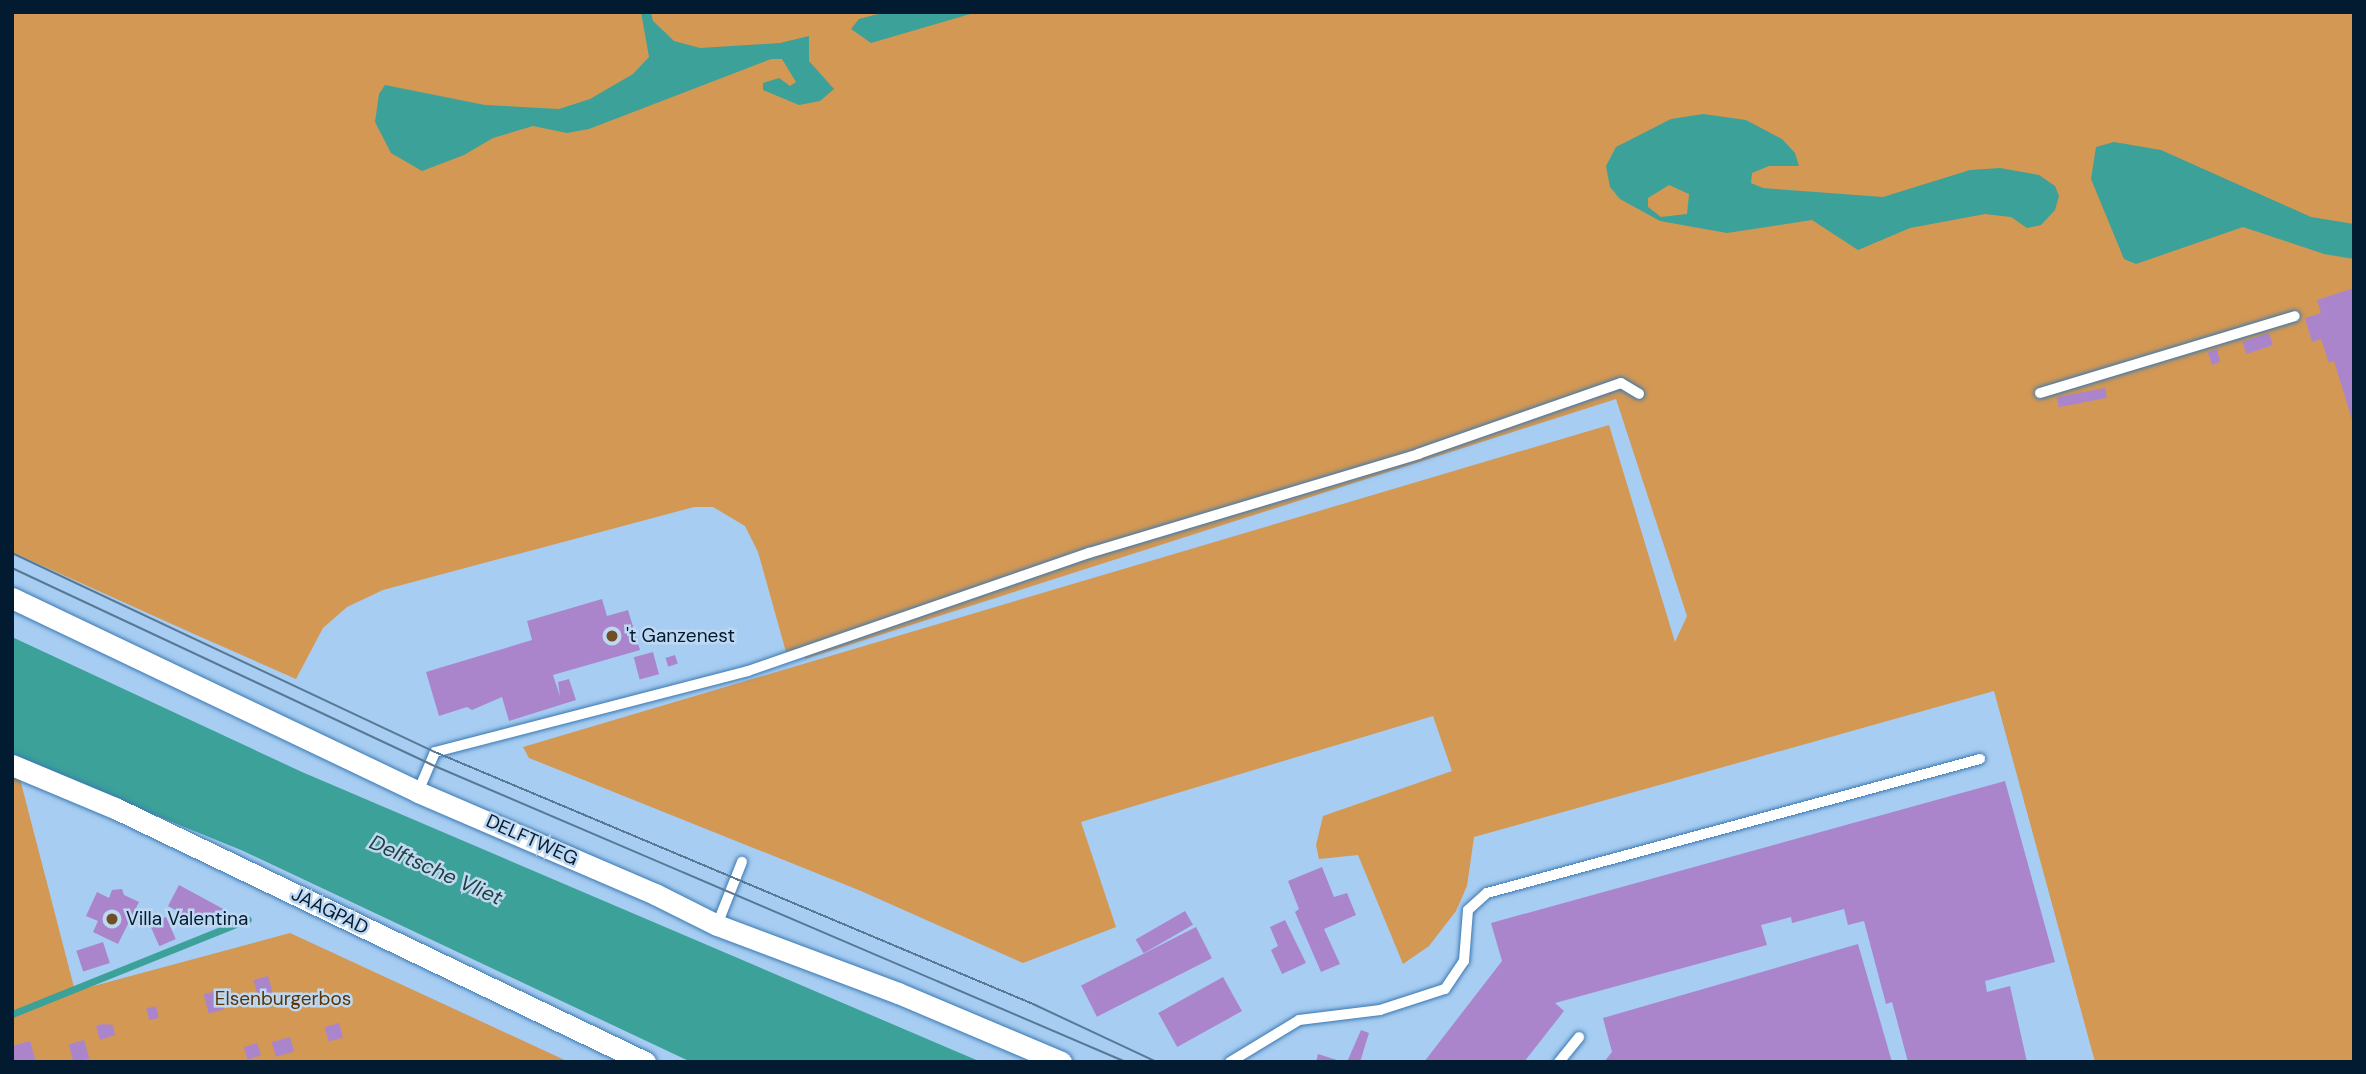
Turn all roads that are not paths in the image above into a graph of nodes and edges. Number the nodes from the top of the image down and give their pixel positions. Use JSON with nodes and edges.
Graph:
{"nodes":[{"id":1,"x":2295,"y":316,"type":"dead end"},
{"id":2,"x":2040,"y":393,"type":"dead end"},
{"id":3,"x":1639,"y":394,"type":"dead end"},
{"id":4,"x":12,"y":598,"type":"edge"},
{"id":5,"x":1980,"y":759,"type":"dead end"},
{"id":6,"x":12,"y":765,"type":"edge"},
{"id":7,"x":418,"y":792,"type":"junction"},
{"id":8,"x":742,"y":862,"type":"dead end"},
{"id":9,"x":717,"y":925,"type":"junction"},
{"id":10,"x":1579,"y":1038,"type":"dead end"},
{"id":11,"x":645,"y":1062,"type":"edge"},
{"id":12,"x":1061,"y":1062,"type":"edge"},
{"id":13,"x":1230,"y":1062,"type":"edge"},
{"id":14,"x":1559,"y":1062,"type":"edge"}],
"edges":[{"from":1,"to":2,"type":"lane"},
{"from":3,"to":7,"type":"lane"},
{"from":4,"to":7,"type":"street","name":"DELFTWEG"},
{"from":5,"to":13,"type":"lane"},
{"from":6,"to":11,"type":"street","name":"JAAGPAD"},
{"from":7,"to":9,"type":"street","name":"DELFTWEG"},
{"from":8,"to":9,"type":"lane"},
{"from":9,"to":12,"type":"street","name":"DELFTWEG"},
{"from":10,"to":14,"type":"lane"}]}
